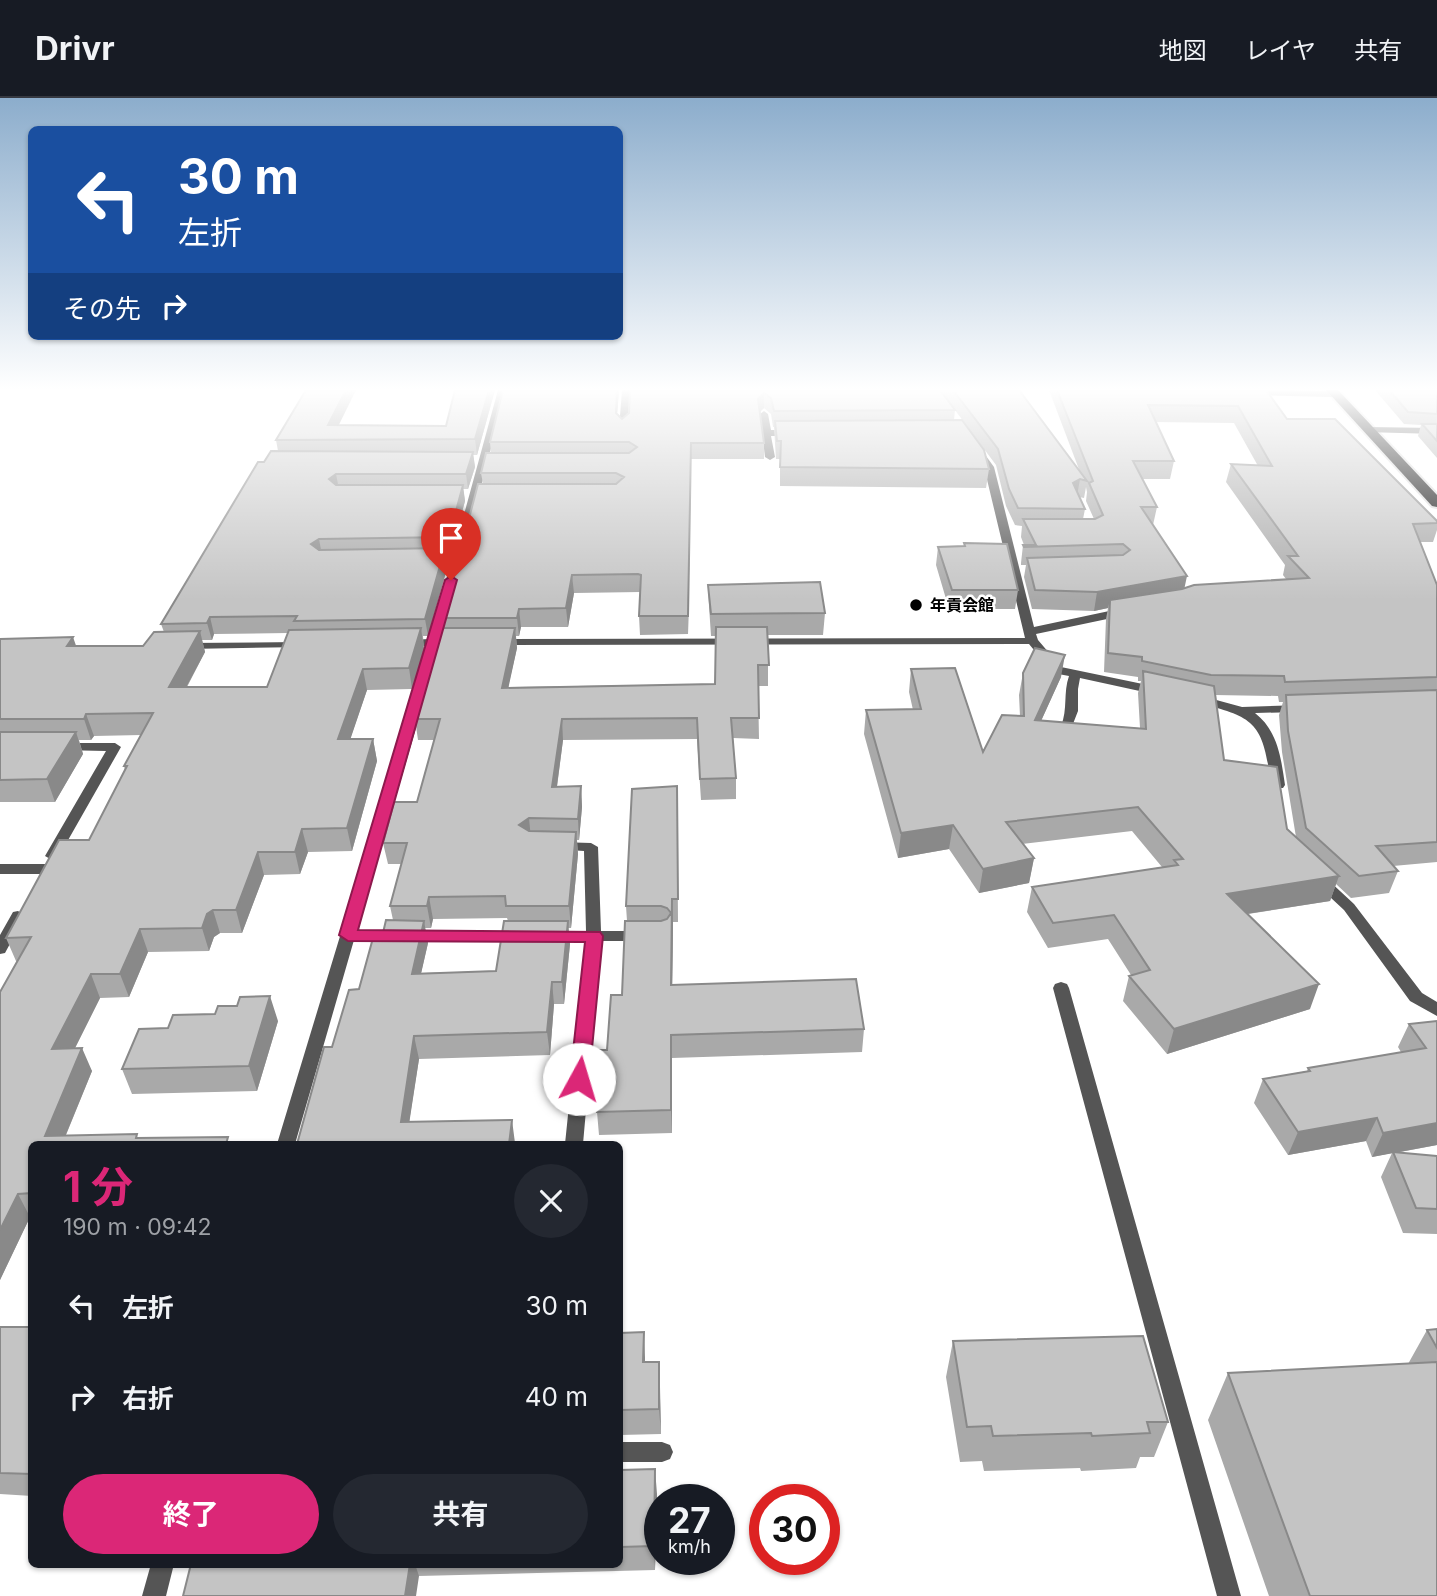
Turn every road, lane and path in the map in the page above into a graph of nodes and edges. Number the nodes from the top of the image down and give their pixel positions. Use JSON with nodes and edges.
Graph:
{"nodes":[{"id":1,"x":483,"y":460,"type":"edge"},
{"id":2,"x":984,"y":460,"type":"edge"},
{"id":3,"x":1396,"y":460,"type":"edge"},
{"id":4,"x":1437,"y":503,"type":"edge"},
{"id":5,"x":1141,"y":610,"type":"edge"},
{"id":6,"x":1030,"y":636,"type":"junction"},
{"id":7,"x":435,"y":642,"type":"junction"},
{"id":8,"x":462,"y":642,"type":"edge"},
{"id":9,"x":489,"y":642,"type":"edge"},
{"id":10,"x":394,"y":643,"type":"edge"},
{"id":11,"x":312,"y":644,"type":"edge"},
{"id":12,"x":177,"y":646,"type":"edge"},
{"id":13,"x":1076,"y":674,"type":"junction"},
{"id":14,"x":1314,"y":708,"type":"edge"},
{"id":15,"x":1245,"y":710,"type":"junction"},
{"id":16,"x":1067,"y":726,"type":"edge"},
{"id":17,"x":55,"y":747,"type":"edge"},
{"id":18,"x":1279,"y":795,"type":"edge"},
{"id":19,"x":543,"y":846,"type":"edge"},
{"id":20,"x":0,"y":869,"type":"edge"},
{"id":21,"x":1309,"y":871,"type":"edge"},
{"id":22,"x":26,"y":903,"type":"edge"},
{"id":23,"x":348,"y":935,"type":"junction"},
{"id":24,"x":594,"y":936,"type":"junction"},
{"id":25,"x":661,"y":936,"type":"edge"},
{"id":26,"x":0,"y":949,"type":"edge"},
{"id":27,"x":1061,"y":988,"type":"dead end"},
{"id":28,"x":1437,"y":1010,"type":"edge"},
{"id":29,"x":287,"y":1141,"type":"edge"},
{"id":30,"x":574,"y":1141,"type":"edge"},
{"id":31,"x":623,"y":1452,"type":"edge"},
{"id":32,"x":662,"y":1452,"type":"dead end"},
{"id":33,"x":162,"y":1568,"type":"edge"},
{"id":34,"x":154,"y":1596,"type":"edge"},
{"id":35,"x":1229,"y":1596,"type":"edge"}],
"edges":[{"from":1,"to":7,"type":"street"},
{"from":2,"to":6,"type":"street"},
{"from":3,"to":4,"type":"highway"},
{"from":5,"to":6,"type":"street"},
{"from":6,"to":9,"type":"street"},
{"from":6,"to":13,"type":"street"},
{"from":7,"to":8,"type":"street"},
{"from":7,"to":10,"type":"street"},
{"from":7,"to":23,"type":"street"},
{"from":11,"to":12,"type":"street"},
{"from":13,"to":15,"type":"street"},
{"from":13,"to":16,"type":"street"},
{"from":14,"to":15,"type":"street"},
{"from":15,"to":18,"type":"street"},
{"from":17,"to":20,"type":"street"},
{"from":19,"to":24,"type":"street"},
{"from":21,"to":28,"type":"street"},
{"from":22,"to":26,"type":"street"},
{"from":23,"to":24,"type":"street"},
{"from":23,"to":29,"type":"street"},
{"from":24,"to":25,"type":"street"},
{"from":24,"to":30,"type":"street"},
{"from":27,"to":35,"type":"street"},
{"from":31,"to":32,"type":"street"},
{"from":33,"to":34,"type":"street"}]}
